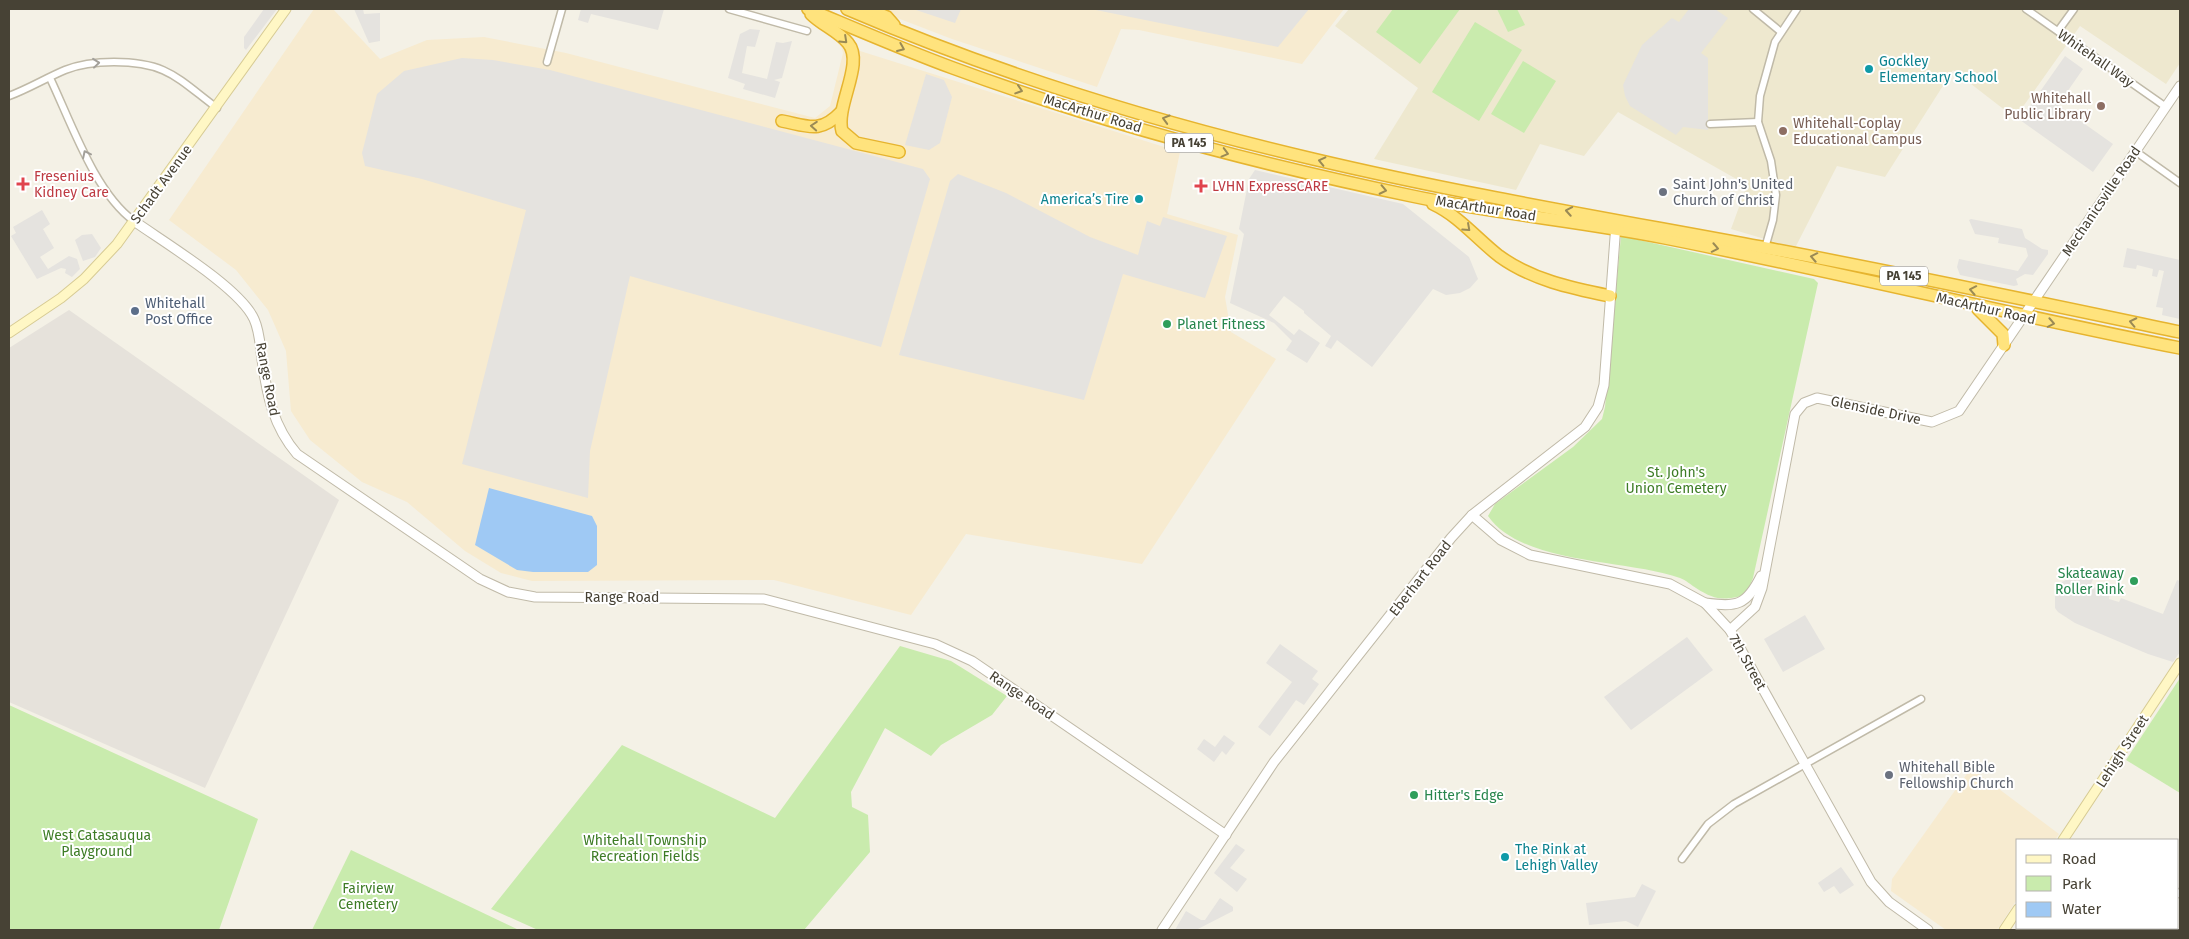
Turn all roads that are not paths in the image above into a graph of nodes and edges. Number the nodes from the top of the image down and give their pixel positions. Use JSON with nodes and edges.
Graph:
{"nodes":[{"id":1,"x":286,"y":9,"type":"edge"},
{"id":2,"x":562,"y":9,"type":"edge"},
{"id":3,"x":729,"y":9,"type":"edge"},
{"id":4,"x":807,"y":9,"type":"edge"},
{"id":5,"x":847,"y":9,"type":"edge"},
{"id":6,"x":868,"y":9,"type":"edge"},
{"id":7,"x":1753,"y":9,"type":"edge"},
{"id":8,"x":1797,"y":9,"type":"edge"},
{"id":9,"x":2026,"y":9,"type":"edge"},
{"id":10,"x":2074,"y":9,"type":"edge"},
{"id":11,"x":898,"y":30,"type":"junction"},
{"id":12,"x":807,"y":31,"type":"dead end"},
{"id":13,"x":2058,"y":31,"type":"junction"},
{"id":14,"x":1780,"y":32,"type":"junction"},
{"id":15,"x":547,"y":62,"type":"dead end"},
{"id":16,"x":50,"y":78,"type":"junction"},
{"id":17,"x":2180,"y":86,"type":"edge"},
{"id":18,"x":9,"y":96,"type":"edge"},
{"id":19,"x":2166,"y":107,"type":"junction"},
{"id":20,"x":217,"y":108,"type":"junction"},
{"id":21,"x":841,"y":112,"type":"junction"},
{"id":22,"x":782,"y":121,"type":"dead end"},
{"id":23,"x":1758,"y":122,"type":"junction"},
{"id":24,"x":1710,"y":124,"type":"dead end"},
{"id":25,"x":2135,"y":151,"type":"junction"},
{"id":26,"x":899,"y":152,"type":"dead end"},
{"id":27,"x":2180,"y":183,"type":"edge"},
{"id":28,"x":1410,"y":196,"type":"junction"},
{"id":29,"x":134,"y":221,"type":"junction"},
{"id":30,"x":1616,"y":225,"type":"junction"},
{"id":31,"x":1765,"y":248,"type":"junction"},
{"id":32,"x":1610,"y":296,"type":"junction"},
{"id":33,"x":2032,"y":301,"type":"junction"},
{"id":34,"x":1974,"y":306,"type":"junction"},
{"id":35,"x":2023,"y":317,"type":"junction"},
{"id":36,"x":2180,"y":332,"type":"edge"},
{"id":37,"x":9,"y":333,"type":"edge"},
{"id":38,"x":2004,"y":345,"type":"junction"},
{"id":39,"x":2180,"y":348,"type":"edge"},
{"id":40,"x":1472,"y":515,"type":"junction"},
{"id":41,"x":1765,"y":572,"type":"junction"},
{"id":42,"x":1705,"y":603,"type":"junction"},
{"id":43,"x":1730,"y":630,"type":"junction"},
{"id":44,"x":2180,"y":663,"type":"edge"},
{"id":45,"x":1921,"y":699,"type":"dead end"},
{"id":46,"x":1804,"y":764,"type":"junction"},
{"id":47,"x":1226,"y":835,"type":"junction"},
{"id":48,"x":2064,"y":839,"type":"edge"},
{"id":49,"x":1682,"y":859,"type":"dead end"},
{"id":50,"x":2016,"y":912,"type":"edge"},
{"id":51,"x":1162,"y":930,"type":"edge"},
{"id":52,"x":1928,"y":930,"type":"edge"},
{"id":53,"x":2004,"y":930,"type":"edge"}],
"edges":[{"from":1,"to":20,"type":"main road","name":"Schadt Avenue"},
{"from":2,"to":15,"type":"street"},
{"from":3,"to":12,"type":"street"},
{"from":4,"to":21,"type":"highway","one_way":true},
{"from":4,"to":28,"type":"highway","name":"MacArthur Road","number":"PA 145","one_way":true},
{"from":5,"to":11,"type":"highway","name":"MacArthur Road","number":"PA 145"},
{"from":6,"to":11,"type":"highway"},
{"from":7,"to":14,"type":"street"},
{"from":8,"to":14,"type":"street"},
{"from":9,"to":13,"type":"street","name":"Whitehall Way"},
{"from":10,"to":13,"type":"street"},
{"from":30,"to":11,"type":"highway","name":"MacArthur Road","number":"PA 145","one_way":true},
{"from":13,"to":19,"type":"street","name":"Whitehall Way"},
{"from":14,"to":23,"type":"street"},
{"from":16,"to":18,"type":"street"},
{"from":16,"to":20,"type":"street","one_way":true},
{"from":29,"to":16,"type":"street","one_way":true},
{"from":17,"to":19,"type":"street","name":"Mechanicsville Road"},
{"from":19,"to":25,"type":"street","name":"Mechanicsville Road"},
{"from":20,"to":29,"type":"main road","name":"Schadt Avenue"},
{"from":21,"to":22,"type":"highway","one_way":true},
{"from":21,"to":26,"type":"highway"},
{"from":23,"to":24,"type":"street"},
{"from":23,"to":31,"type":"street"},
{"from":25,"to":27,"type":"street"},
{"from":25,"to":33,"type":"street","name":"Mechanicsville Road"},
{"from":28,"to":30,"type":"highway","name":"MacArthur Road","number":"PA 145"},
{"from":28,"to":32,"type":"highway","one_way":true},
{"from":29,"to":37,"type":"main road","name":"Schadt Avenue"},
{"from":29,"to":47,"type":"street","name":"Range Road"},
{"from":30,"to":31,"type":"highway","name":"MacArthur Road","number":"PA 145"},
{"from":30,"to":32,"type":"street","name":"Eberhart Road"},
{"from":30,"to":34,"type":"highway","name":"MacArthur Road","number":"PA 145","one_way":true},
{"from":33,"to":31,"type":"highway","name":"MacArthur Road","number":"PA 145","one_way":true},
{"from":32,"to":40,"type":"street","name":"Eberhart Road"},
{"from":33,"to":35,"type":"street","name":"Mechanicsville Road"},
{"from":36,"to":33,"type":"highway","name":"MacArthur Road","number":"PA 145","one_way":true},
{"from":34,"to":35,"type":"highway","name":"MacArthur Road","number":"PA 145"},
{"from":34,"to":38,"type":"highway"},
{"from":35,"to":38,"type":"street","name":"Glenside Drive"},
{"from":35,"to":39,"type":"highway","name":"MacArthur Road","number":"PA 145","one_way":true},
{"from":38,"to":41,"type":"street","name":"Glenside Drive"},
{"from":40,"to":42,"type":"street","name":"7th Street"},
{"from":40,"to":47,"type":"street","name":"Eberhart Road"},
{"from":41,"to":42,"type":"street"},
{"from":41,"to":43,"type":"street","name":"Glenside Drive"},
{"from":42,"to":43,"type":"street","name":"7th Street"},
{"from":43,"to":46,"type":"street","name":"7th Street"},
{"from":44,"to":48,"type":"main road","name":"Lehigh Street"},
{"from":45,"to":46,"type":"street"},
{"from":46,"to":49,"type":"street"},
{"from":46,"to":52,"type":"street","name":"7th Street"},
{"from":47,"to":51,"type":"street","name":"Eberhart Road"},
{"from":50,"to":53,"type":"main road"}]}
